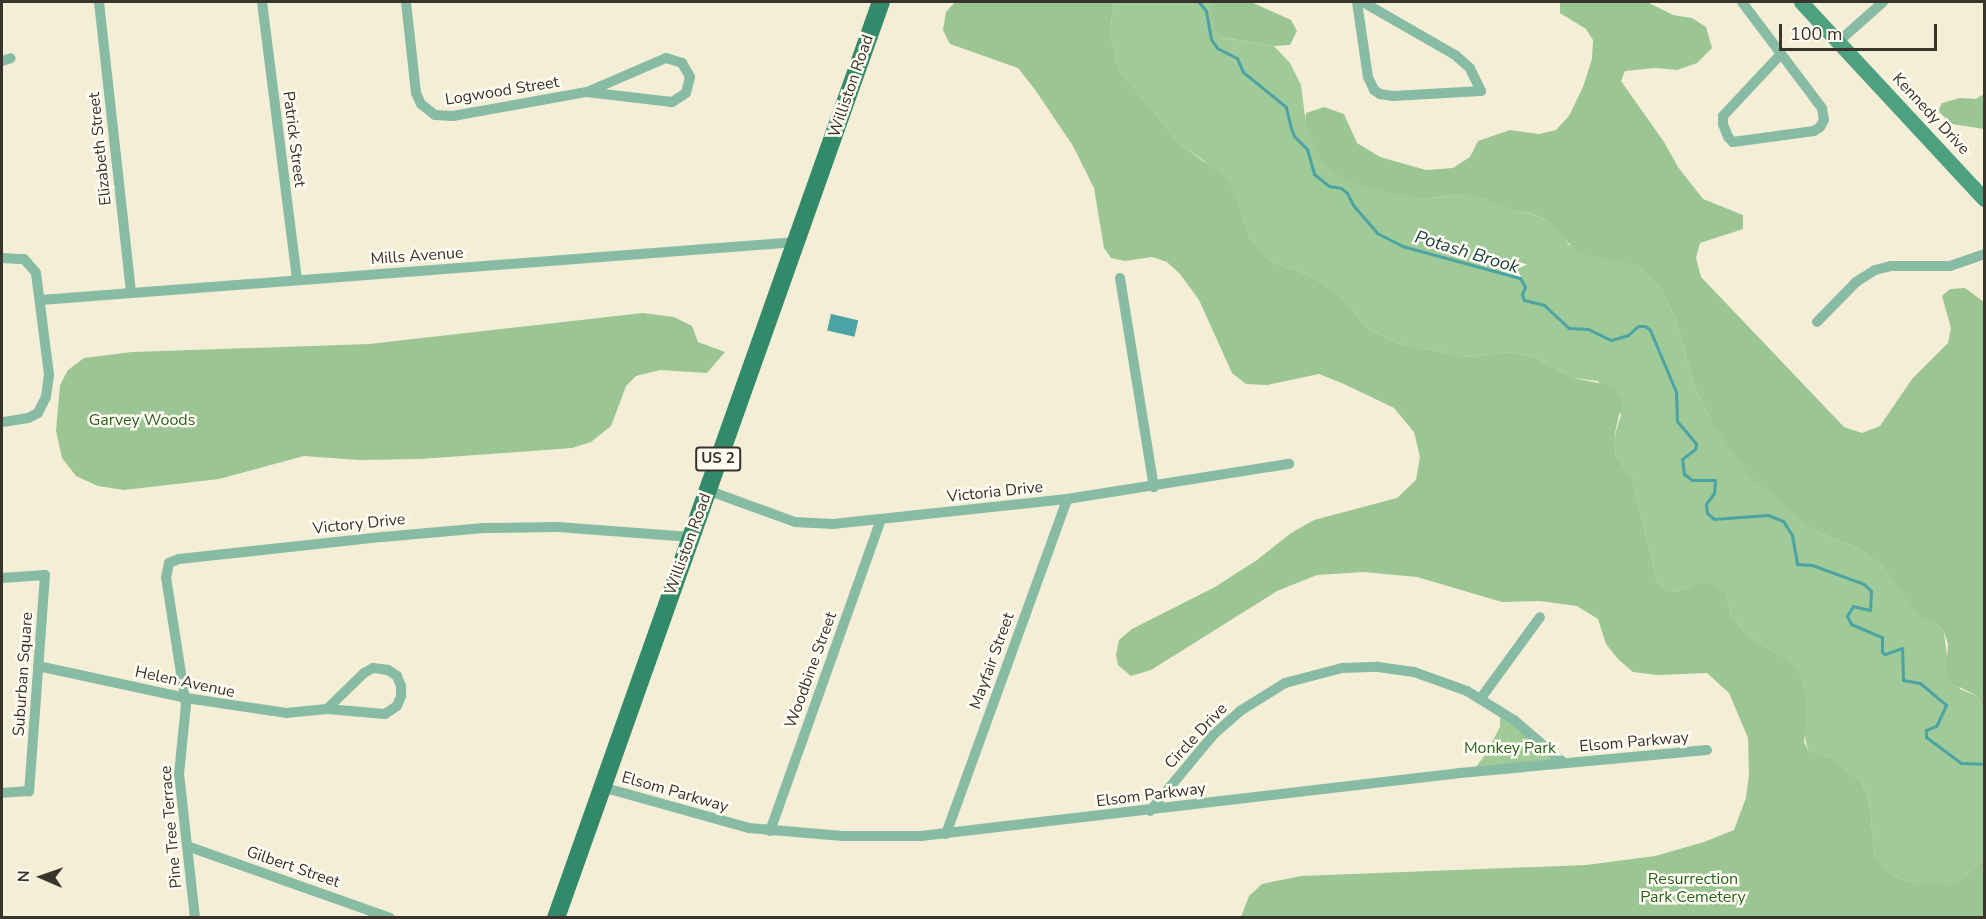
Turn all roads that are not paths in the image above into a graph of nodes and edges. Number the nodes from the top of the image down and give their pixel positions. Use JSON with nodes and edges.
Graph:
{"nodes":[{"id":1,"x":99,"y":2,"type":"edge"},
{"id":2,"x":262,"y":2,"type":"edge"},
{"id":3,"x":406,"y":2,"type":"edge"},
{"id":4,"x":880,"y":2,"type":"edge"},
{"id":5,"x":1357,"y":2,"type":"edge"},
{"id":6,"x":1363,"y":2,"type":"edge"},
{"id":7,"x":1742,"y":2,"type":"edge"},
{"id":8,"x":1801,"y":2,"type":"edge"},
{"id":9,"x":1883,"y":2,"type":"edge"},
{"id":10,"x":1838,"y":42,"type":"junction"},
{"id":11,"x":1780,"y":54,"type":"junction"},
{"id":12,"x":587,"y":92,"type":"junction"},
{"id":13,"x":1984,"y":199,"type":"edge"},
{"id":14,"x":796,"y":242,"type":"junction"},
{"id":15,"x":2,"y":258,"type":"edge"},
{"id":16,"x":1984,"y":258,"type":"edge"},
{"id":17,"x":1120,"y":278,"type":"dead end"},
{"id":18,"x":297,"y":280,"type":"junction"},
{"id":19,"x":131,"y":293,"type":"junction"},
{"id":20,"x":41,"y":300,"type":"junction"},
{"id":21,"x":1817,"y":322,"type":"dead end"},
{"id":22,"x":2,"y":422,"type":"edge"},
{"id":23,"x":1289,"y":464,"type":"dead end"},
{"id":24,"x":1154,"y":487,"type":"junction"},
{"id":25,"x":707,"y":490,"type":"junction"},
{"id":26,"x":1067,"y":499,"type":"junction"},
{"id":27,"x":881,"y":520,"type":"junction"},
{"id":28,"x":691,"y":537,"type":"junction"},
{"id":29,"x":2,"y":578,"type":"edge"},
{"id":30,"x":1540,"y":617,"type":"dead end"},
{"id":31,"x":38,"y":666,"type":"junction"},
{"id":32,"x":186,"y":698,"type":"junction"},
{"id":33,"x":1481,"y":698,"type":"junction"},
{"id":34,"x":327,"y":709,"type":"junction"},
{"id":35,"x":1707,"y":750,"type":"dead end"},
{"id":36,"x":1564,"y":764,"type":"junction"},
{"id":37,"x":602,"y":787,"type":"junction"},
{"id":38,"x":2,"y":793,"type":"edge"},
{"id":39,"x":1150,"y":811,"type":"junction"},
{"id":40,"x":770,"y":831,"type":"junction"},
{"id":41,"x":946,"y":834,"type":"junction"},
{"id":42,"x":187,"y":846,"type":"junction"},
{"id":43,"x":195,"y":917,"type":"edge"},
{"id":44,"x":182,"y":918,"type":"edge"},
{"id":45,"x":390,"y":918,"type":"edge"},
{"id":46,"x":556,"y":918,"type":"edge"}],
"edges":[{"from":1,"to":19,"type":"street","name":"Elizabeth Street"},
{"from":2,"to":18,"type":"street","name":"Patrick Street"},
{"from":3,"to":12,"type":"street","name":"Logwood Street"},
{"from":4,"to":14,"type":"main road","name":"Williston Road","number":"US 2"},
{"from":5,"to":6,"type":"street"},
{"from":7,"to":11,"type":"street"},
{"from":8,"to":10,"type":"main road","name":"Kennedy Drive"},
{"from":9,"to":10,"type":"street"},
{"from":10,"to":13,"type":"main road","name":"Kennedy Drive"},
{"from":11,"to":11,"type":"street"},
{"from":12,"to":12,"type":"street","name":"Logwood Street"},
{"from":14,"to":18,"type":"street","name":"Mills Avenue"},
{"from":14,"to":25,"type":"main road","name":"Williston Road","number":"US 2"},
{"from":15,"to":20,"type":"street"},
{"from":16,"to":21,"type":"street"},
{"from":17,"to":24,"type":"street"},
{"from":18,"to":19,"type":"street","name":"Mills Avenue"},
{"from":19,"to":20,"type":"street","name":"Mills Avenue"},
{"from":20,"to":22,"type":"street"},
{"from":23,"to":24,"type":"street","name":"Victoria Drive"},
{"from":24,"to":26,"type":"street","name":"Victoria Drive"},
{"from":25,"to":27,"type":"street","name":"Victoria Drive"},
{"from":25,"to":28,"type":"main road","name":"Williston Road","number":"US 2"},
{"from":26,"to":27,"type":"street","name":"Victoria Drive"},
{"from":26,"to":41,"type":"street","name":"Mayfair Street"},
{"from":27,"to":40,"type":"street","name":"Woodbine Street"},
{"from":28,"to":32,"type":"street","name":"Victory Drive"},
{"from":28,"to":37,"type":"main road","name":"Williston Road","number":"US 2"},
{"from":29,"to":31,"type":"street","name":"Suburban Square"},
{"from":30,"to":33,"type":"street"},
{"from":31,"to":32,"type":"street","name":"Helen Avenue"},
{"from":31,"to":38,"type":"street","name":"Suburban Square"},
{"from":32,"to":34,"type":"street","name":"Helen Avenue"},
{"from":32,"to":42,"type":"street","name":"Pine Tree Terrace"},
{"from":33,"to":36,"type":"street","name":"Circle Drive"},
{"from":33,"to":39,"type":"street","name":"Circle Drive"},
{"from":34,"to":34,"type":"street","name":"Helen Avenue"},
{"from":35,"to":36,"type":"street","name":"Elsom Parkway"},
{"from":36,"to":39,"type":"street","name":"Elsom Parkway"},
{"from":37,"to":40,"type":"street","name":"Elsom Parkway"},
{"from":37,"to":46,"type":"main road","name":"Williston Road","number":"US 2"},
{"from":39,"to":41,"type":"street","name":"Elsom Parkway"},
{"from":40,"to":41,"type":"street","name":"Elsom Parkway"},
{"from":42,"to":43,"type":"street","name":"Pine Tree Terrace"},
{"from":42,"to":45,"type":"street","name":"Gilbert Street"},
{"from":43,"to":44,"type":"street"}]}
